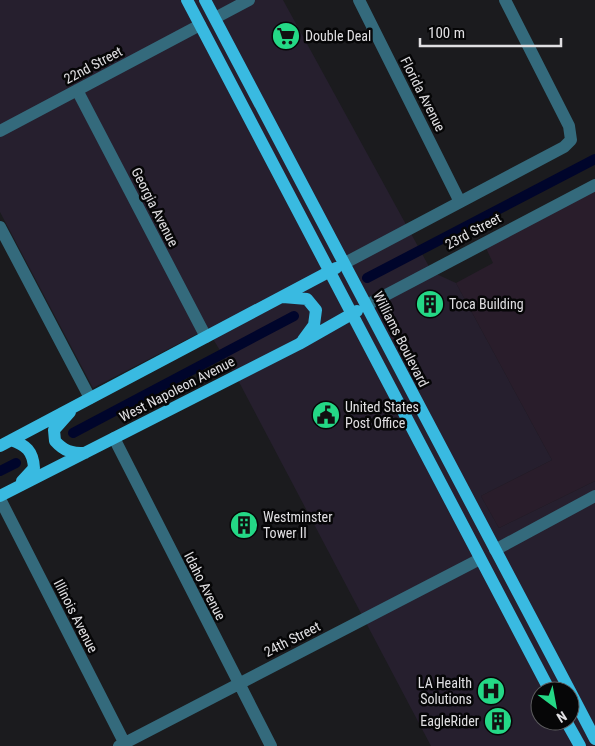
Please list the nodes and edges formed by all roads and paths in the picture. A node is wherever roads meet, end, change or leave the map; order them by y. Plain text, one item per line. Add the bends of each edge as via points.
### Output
1 (187, 0) edge
2 (206, 0) edge
3 (249, 0) edge
4 (359, 0) edge
5 (506, 0) edge
6 (215, 18) junction
7 (200, 25) junction
8 (78, 90) junction
9 (0, 131) edge
10 (595, 185) edge
11 (460, 202) junction
12 (0, 227) edge
13 (345, 263) junction
14 (330, 272) junction
15 (281, 297) junction
16 (367, 305) junction
17 (352, 314) junction
18 (206, 338) junction
19 (299, 344) junction
20 (90, 398) junction
21 (75, 406) junction
22 (114, 438) junction
23 (5, 443) edge
24 (86, 453) junction
25 (15, 488) junction
26 (595, 496) edge
27 (0, 498) edge
28 (460, 522) junction
29 (495, 550) junction
30 (480, 559) junction
31 (518, 595) junction
32 (545, 681) edge
33 (565, 681) edge
34 (238, 684) junction
35 (580, 710) edge
36 (572, 731) edge
37 (595, 739) edge
38 (123, 745) edge
39 (271, 746) edge
40 (580, 746) edge

1 - 6 main road via 198,12
1 - 7 main road
2 - 6 main road, Williams Boulevard
3 - 6 street
4 - 11 street, Florida Avenue
5 - 11 street via 569,126 571,140 564,147
6 - 13 main road, Williams Boulevard
7 - 8 street, 22nd Street
7 - 14 main road
8 - 9 street, 22nd Street
8 - 18 street, Georgia Avenue
10 - 16 street, 23rd Street
11 - 13 street
12 - 20 street
13 - 14 main road
13 - 16 main road, Williams Boulevard
14 - 15 main road
14 - 17 main road
15 - 18 main road
15 - 19 main road via 306,299 316,310 314,325
16 - 17 main road, West Napoleon Avenue
16 - 29 main road, Williams Boulevard
17 - 19 main road, West Napoleon Avenue
17 - 28 main road
18 - 20 main road
19 - 22 main road, West Napoleon Avenue
20 - 21 main road
21 - 23 main road
21 - 24 main road via 54,430 55,441 71,453
22 - 24 main road, West Napoleon Avenue
22 - 34 street, Idaho Avenue
23 - 25 main road via 23,444 34,458 34,468
24 - 25 main road, West Napoleon Avenue
25 - 27 main road, West Napoleon Avenue
26 - 29 street
27 - 38 street, Illinois Avenue
28 - 29 main road
28 - 30 main road
29 - 31 main road, Williams Boulevard
30 - 31 main road via 496,566 510,590
30 - 32 main road
30 - 34 street, 24th Street
31 - 33 main road, Williams Boulevard
34 - 38 street, 24th Street
34 - 39 street, Idaho Avenue
35 - 37 main road, Williams Boulevard
36 - 40 main road

